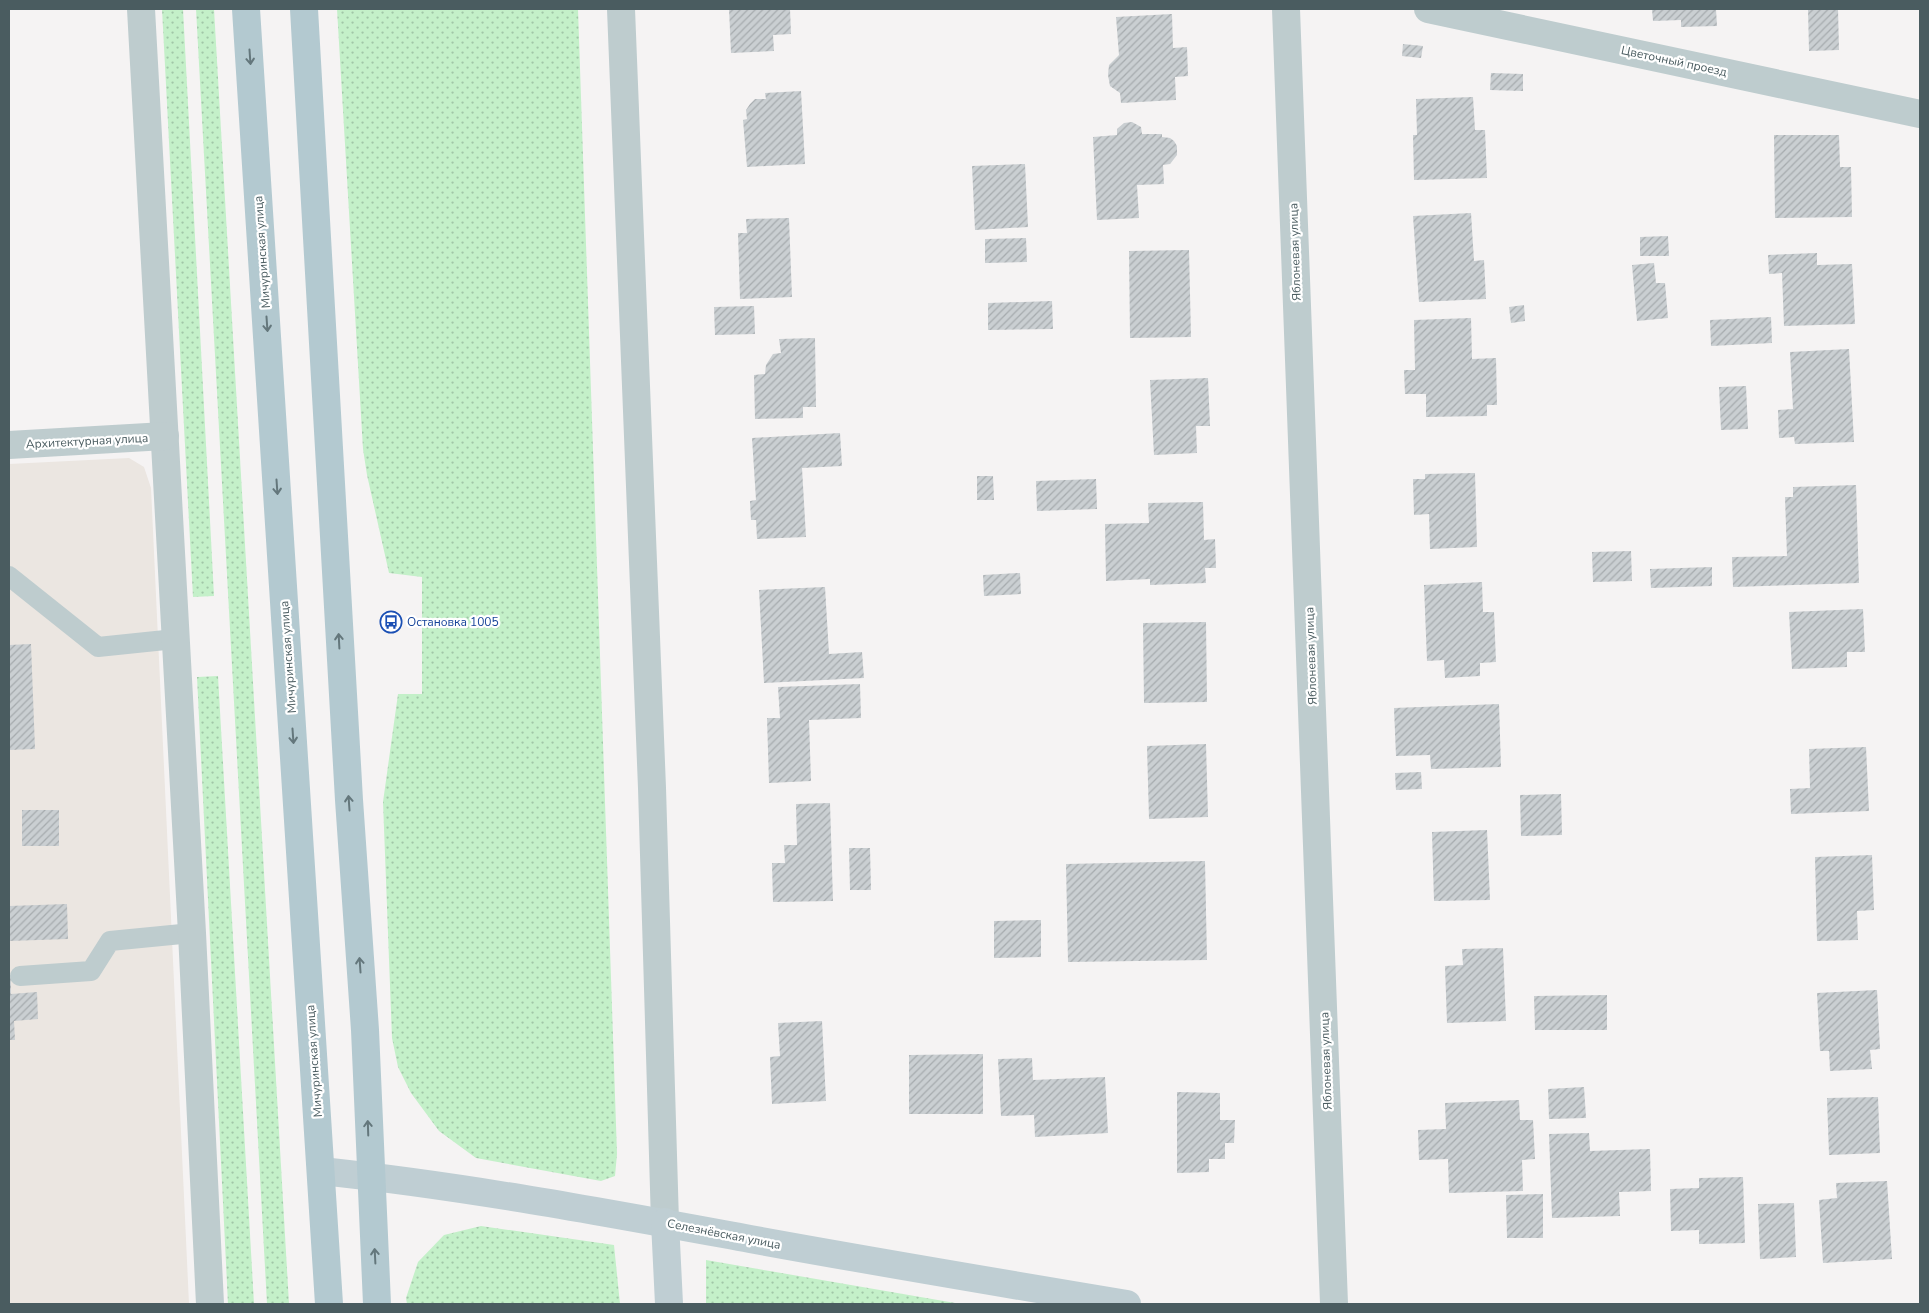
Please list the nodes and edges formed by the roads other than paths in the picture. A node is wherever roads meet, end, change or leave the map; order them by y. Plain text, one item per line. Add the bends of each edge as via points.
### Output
1 (141, 9) edge
2 (246, 9) edge
3 (304, 9) edge
4 (621, 9) edge
5 (1286, 9) edge
6 (1428, 9) edge
7 (1920, 114) edge
8 (164, 436) junction
9 (9, 445) edge
10 (9, 576) edge
11 (175, 639) junction
12 (192, 933) junction
13 (20, 976) dead end
14 (321, 1171) junction
15 (370, 1176) junction
16 (665, 1222) junction
17 (210, 1304) edge
18 (329, 1304) edge
19 (377, 1304) edge
20 (668, 1304) edge
21 (1126, 1304) edge
22 (1334, 1304) edge

1 - 8 street
2 -> 14 main road, Мичуринская улица
15 -> 3 main road via 365,1030
4 - 16 street
5 - 22 street, Яблоневая улица
6 - 7 street, Цветочный проезд
8 - 9 street, Архитектурная улица
8 - 11 street
10 - 11 lane via 98,647
11 - 12 street
12 - 13 lane via 110,941 91,972
12 - 17 street
14 - 15 street, Селезнёвская улица
14 - 18 main road, Мичуринская улица
15 - 16 street, Селезнёвская улица
19 -> 15 main road
16 - 20 street
16 - 21 street, Селезнёвская улица

